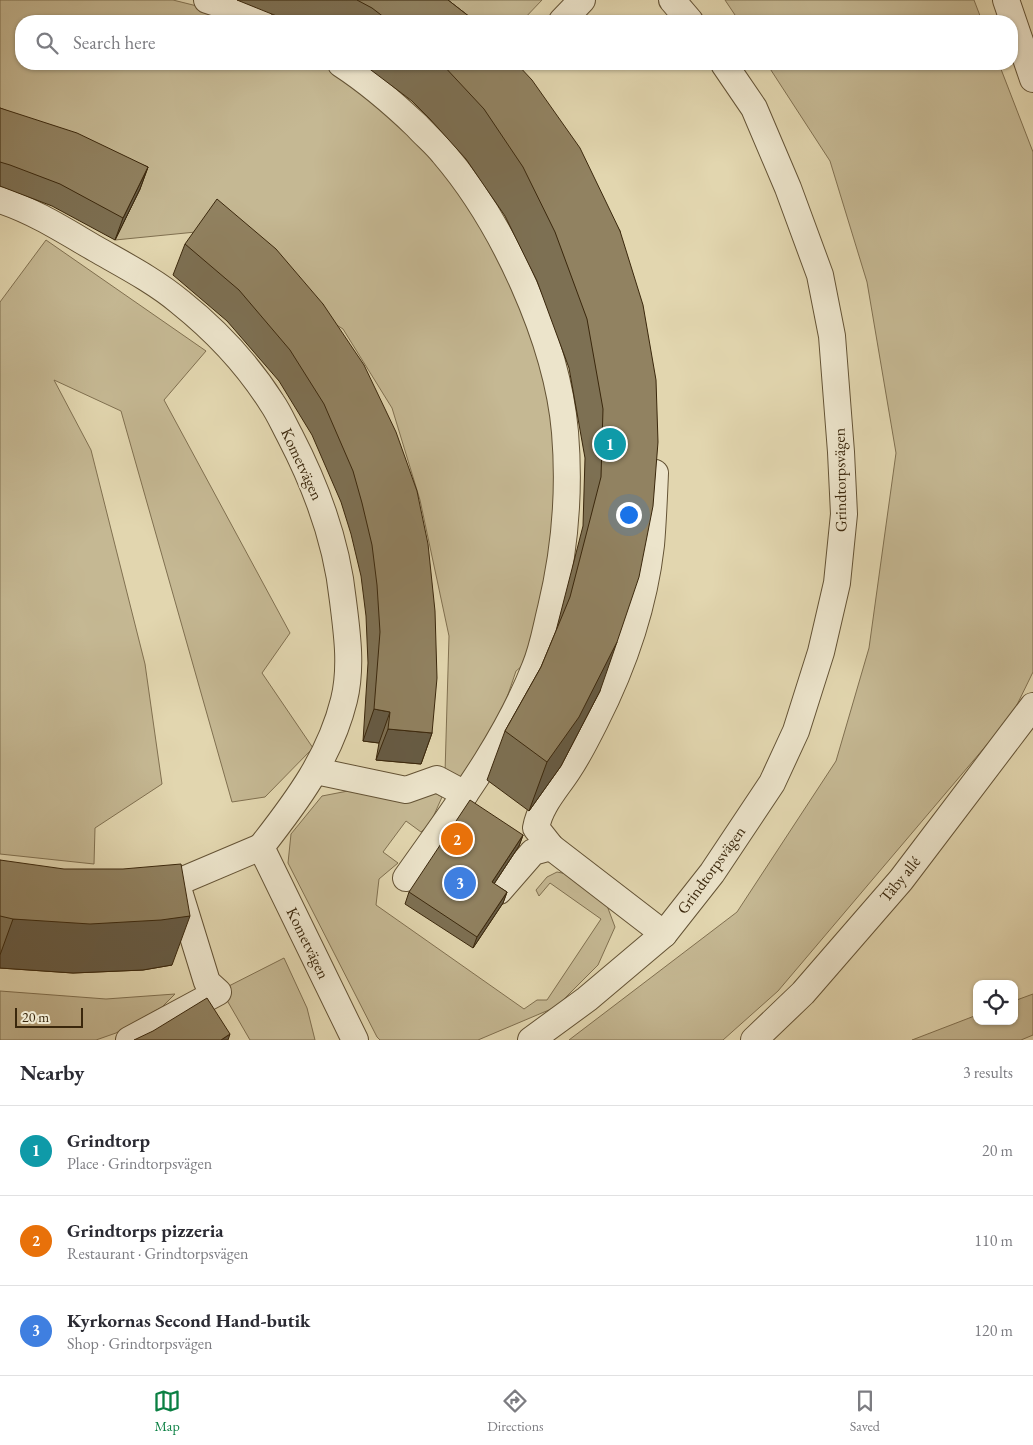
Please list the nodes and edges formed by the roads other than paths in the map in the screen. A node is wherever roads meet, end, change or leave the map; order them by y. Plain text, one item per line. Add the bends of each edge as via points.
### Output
1 (207, 0) edge
2 (582, 0) edge
3 (672, 0) edge
4 (1007, 0) edge
5 (246, 15) edge
6 (568, 15) edge
7 (685, 15) edge
8 (1012, 15) edge
9 (1018, 33) edge
10 (349, 70) edge
11 (728, 70) edge
12 (1033, 79) edge
13 (0, 200) edge
14 (656, 453) edge
15 (1033, 706) edge
16 (316, 771) junction
17 (465, 794) junction
18 (261, 847) junction
19 (551, 847) junction
20 (406, 878) dead end
21 (176, 883) junction
22 (500, 891) edge
23 (124, 898) edge
24 (664, 934) junction
25 (353, 1039) edge
26 (129, 1040) edge
27 (530, 1040) edge
28 (754, 1040) edge

1 - 5 street
2 - 6 street
3 - 7 street
4 - 8 street
9 - 12 street
10 - 17 street via 380,92 442,151 487,213 528,296 550,358 564,430 566,515 557,585 536,665 508,726
11 - 24 street, Grindtorpsvägen via 754,108 820,274 832,336 844,514 837,583 821,652 796,731 772,783 712,873
13 - 16 street, Kometvägen via 53,224 179,300 219,338 273,403 307,467 330,531 341,580 349,657 344,698 335,730
14 - 19 street via 651,545 636,618 610,694 570,767 539,814 536,828
15 - 28 street, Täby allé via 901,880 803,992
16 - 17 street via 406,790 437,779
16 - 18 street, Kometvägen
17 - 20 street
18 - 21 street, Kometvägen
18 - 25 street, Kometvägen
19 - 22 street via 533,852
19 - 24 street
21 - 23 street, Kometvägen
21 - 26 street via 207,982 218,992
24 - 27 street, Grindtorpsvägen via 587,999

